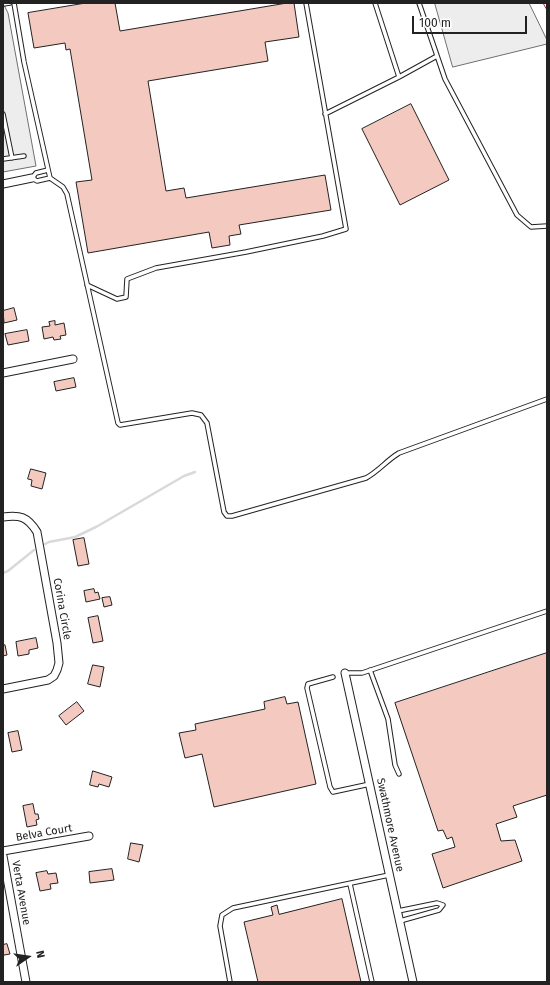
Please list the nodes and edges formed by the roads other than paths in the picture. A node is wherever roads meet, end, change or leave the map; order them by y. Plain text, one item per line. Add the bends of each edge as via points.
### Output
1 (10, 3) edge
2 (14, 3) edge
3 (306, 3) edge
4 (375, 3) edge
5 (419, 3) edge
6 (3, 4) edge
7 (437, 56) junction
8 (399, 77) junction
9 (3, 114) edge
10 (325, 114) junction
11 (24, 156) dead end
12 (12, 158) junction
13 (3, 159) edge
14 (48, 170) junction
15 (32, 178) junction
16 (50, 178) junction
17 (3, 184) edge
18 (547, 226) edge
19 (87, 285) junction
20 (73, 359) dead end
21 (3, 373) edge
22 (547, 399) edge
23 (3, 517) edge
24 (547, 611) edge
25 (370, 670) junction
26 (345, 673) joint
27 (333, 677) dead end
28 (3, 689) edge
29 (399, 774) dead end
30 (370, 784) junction
31 (89, 836) dead end
32 (3, 851) edge
33 (3, 856) edge
34 (390, 875) junction
35 (350, 884) junction
36 (398, 911) junction
37 (400, 921) junction
38 (26, 982) edge
39 (230, 982) edge
40 (372, 982) edge
41 (413, 982) edge

1 - 6 lane
2 - 14 lane
3 - 10 lane
4 - 8 lane
5 - 7 lane
7 - 8 lane
7 - 18 lane via 445,79 517,215 531,227
8 - 10 lane
9 - 12 lane
10 - 19 lane via 346,229 324,236 156,268 127,279 126,297 117,299
11 - 12 lane
12 - 13 lane
14 - 15 lane via 36,172
14 - 16 lane
15 - 16 lane via 37,181
15 - 17 street
16 - 19 lane via 63,187 67,194
19 - 22 lane via 118,423 120,425 192,413 201,415 207,422 224,512 227,516 366,478 399,453
20 - 21 street
23 - 28 street, Corina Circle via 21,517 32,524 36,532 59,663 54,676 48,680
24 - 25 lane
25 - 26 lane via 362,673
25 - 29 lane via 388,719 395,765
26 - 30 street, Swathmore Avenue
27 - 30 lane via 308,684 307,688 330,787 333,792
30 - 34 street, Swathmore Avenue
31 - 32 street, Belva Court
33 - 38 street, Verta Avenue
34 - 35 lane
34 - 36 street, Swathmore Avenue
35 - 39 lane via 233,908 222,915 220,926
35 - 40 lane
36 - 37 street, Swathmore Avenue
36 - 37 lane via 437,903 443,905 439,910
37 - 41 street, Swathmore Avenue

